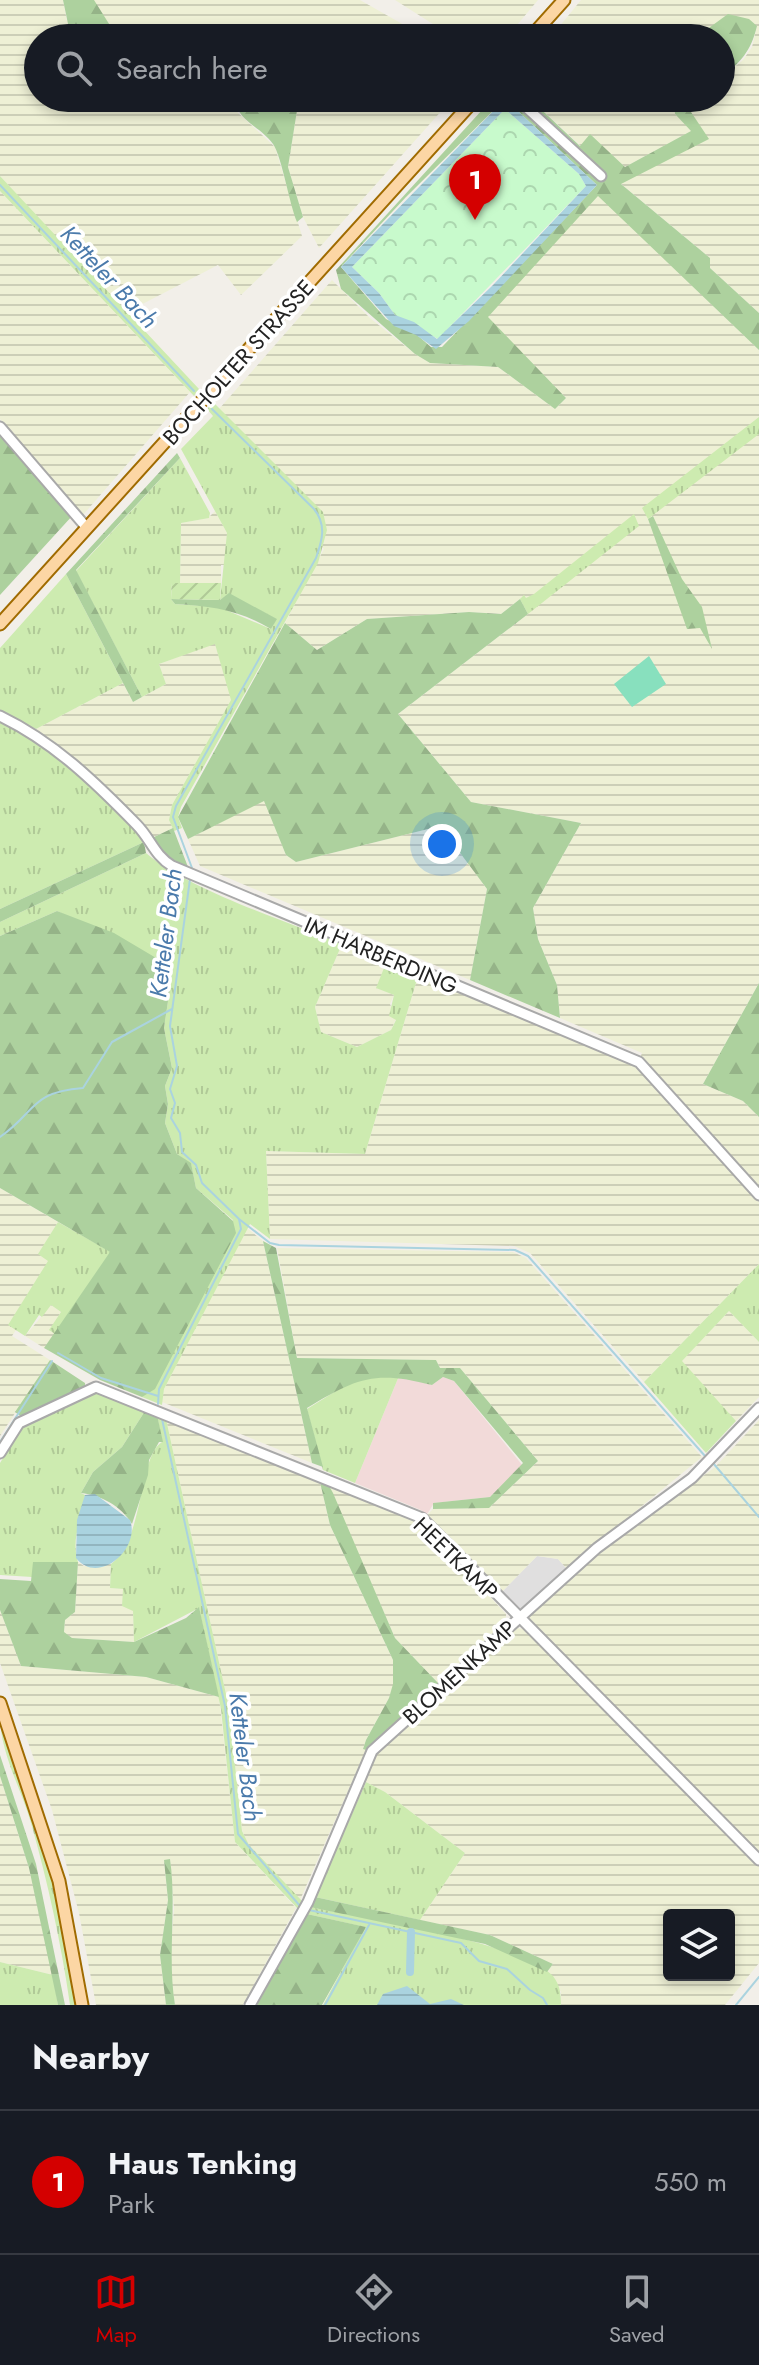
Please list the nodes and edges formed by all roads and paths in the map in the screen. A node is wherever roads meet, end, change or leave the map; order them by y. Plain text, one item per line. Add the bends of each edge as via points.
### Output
1 (564, 0) edge
2 (543, 24) edge
3 (463, 112) edge
4 (531, 112) edge
5 (601, 176) dead end
6 (0, 427) edge
7 (87, 528) junction
8 (0, 624) edge
9 (0, 716) edge
10 (759, 1195) edge
11 (759, 1408) edge
12 (0, 1453) edge
13 (518, 1619) junction
14 (0, 1703) edge
15 (759, 1860) edge
16 (82, 2005) edge
17 (250, 2005) edge

1 - 2 main road
3 - 7 main road, BOCHOLTER STRASSE
4 - 5 street
6 - 7 street
7 - 8 main road, BOCHOLTER STRASSE
9 - 10 street, IM HARBERDING via 60,751 144,832 159,858 639,1062
11 - 13 street, BLOMENKAMP via 692,1478 597,1548
12 - 13 street, HEETKAMP via 19,1423 96,1387 422,1518
13 - 15 street, HEETKAMP
13 - 17 street, BLOMENKAMP via 372,1751 308,1902
14 - 16 main road via 59,1881

